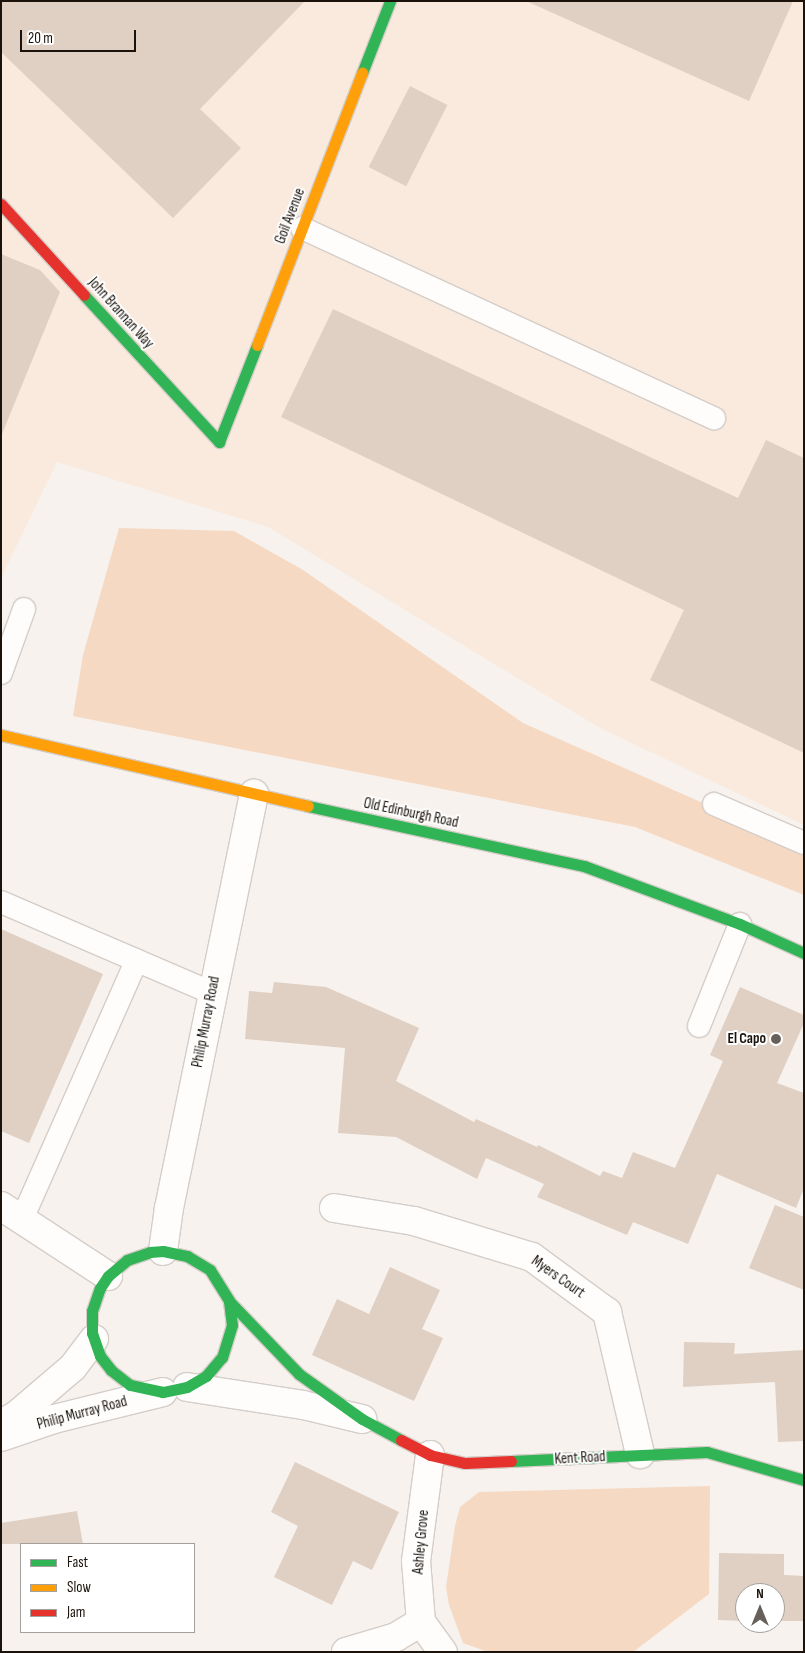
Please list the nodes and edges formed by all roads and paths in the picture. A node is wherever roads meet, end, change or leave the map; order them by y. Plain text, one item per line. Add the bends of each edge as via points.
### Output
1 (390, 1) edge
2 (1, 204) edge
3 (302, 228) junction
4 (714, 418) dead end
5 (219, 442) joint
6 (24, 609) dead end
7 (1, 673) edge
8 (1, 735) edge
9 (254, 794) junction
10 (714, 804) dead end
11 (804, 843) edge
12 (1, 902) edge
13 (740, 924) junction
14 (804, 953) edge
15 (137, 960) junction
16 (212, 992) junction
17 (699, 1026) dead end
18 (334, 1208) dead end
19 (12, 1213) edge
20 (163, 1251) junction
21 (108, 1276) junction
22 (229, 1301) junction
23 (94, 1339) junction
24 (175, 1389) junction
25 (362, 1419) junction
26 (1, 1424) edge
27 (1, 1437) edge
28 (640, 1454) junction
29 (430, 1455) junction
30 (804, 1480) edge
31 (421, 1622) junction
32 (346, 1652) edge
33 (443, 1652) edge

1 - 3 street, Goil Avenue
2 - 5 street, John Brannan Way
3 - 4 lane
3 - 5 street, Goil Avenue
6 - 7 lane
8 - 9 street, Old Edinburgh Road
9 - 13 street, Old Edinburgh Road via 584,866
9 - 16 street, Philip Murray Road
10 - 11 lane
12 - 15 lane
13 - 14 street, Old Edinburgh Road
13 - 17 lane
15 - 16 lane
15 - 19 lane
16 - 20 street, Philip Murray Road
18 - 28 street, Myers Court via 414,1221 532,1257 607,1312
19 - 21 street
20 - 21 street, Philip Murray Road via 127,1260
20 - 22 street, Philip Murray Road via 187,1256 210,1270
21 - 23 street, Philip Murray Road via 92,1311
22 - 24 street, Philip Murray Road via 232,1325 222,1357 206,1376
22 - 25 street, Kent Road via 299,1374
23 - 24 street, Philip Murray Road via 100,1356 111,1370 130,1384
23 - 26 street, Philip Murray Road via 73,1367 18,1414
24 - 25 street, Kent Road via 303,1405
24 - 27 street, Philip Murray Road via 54,1419
25 - 29 street, Kent Road
28 - 29 street, Kent Road via 465,1463
28 - 30 street, Kent Road via 707,1452
29 - 31 street, Ashley Grove via 416,1561
31 - 32 street via 396,1637
31 - 33 street

